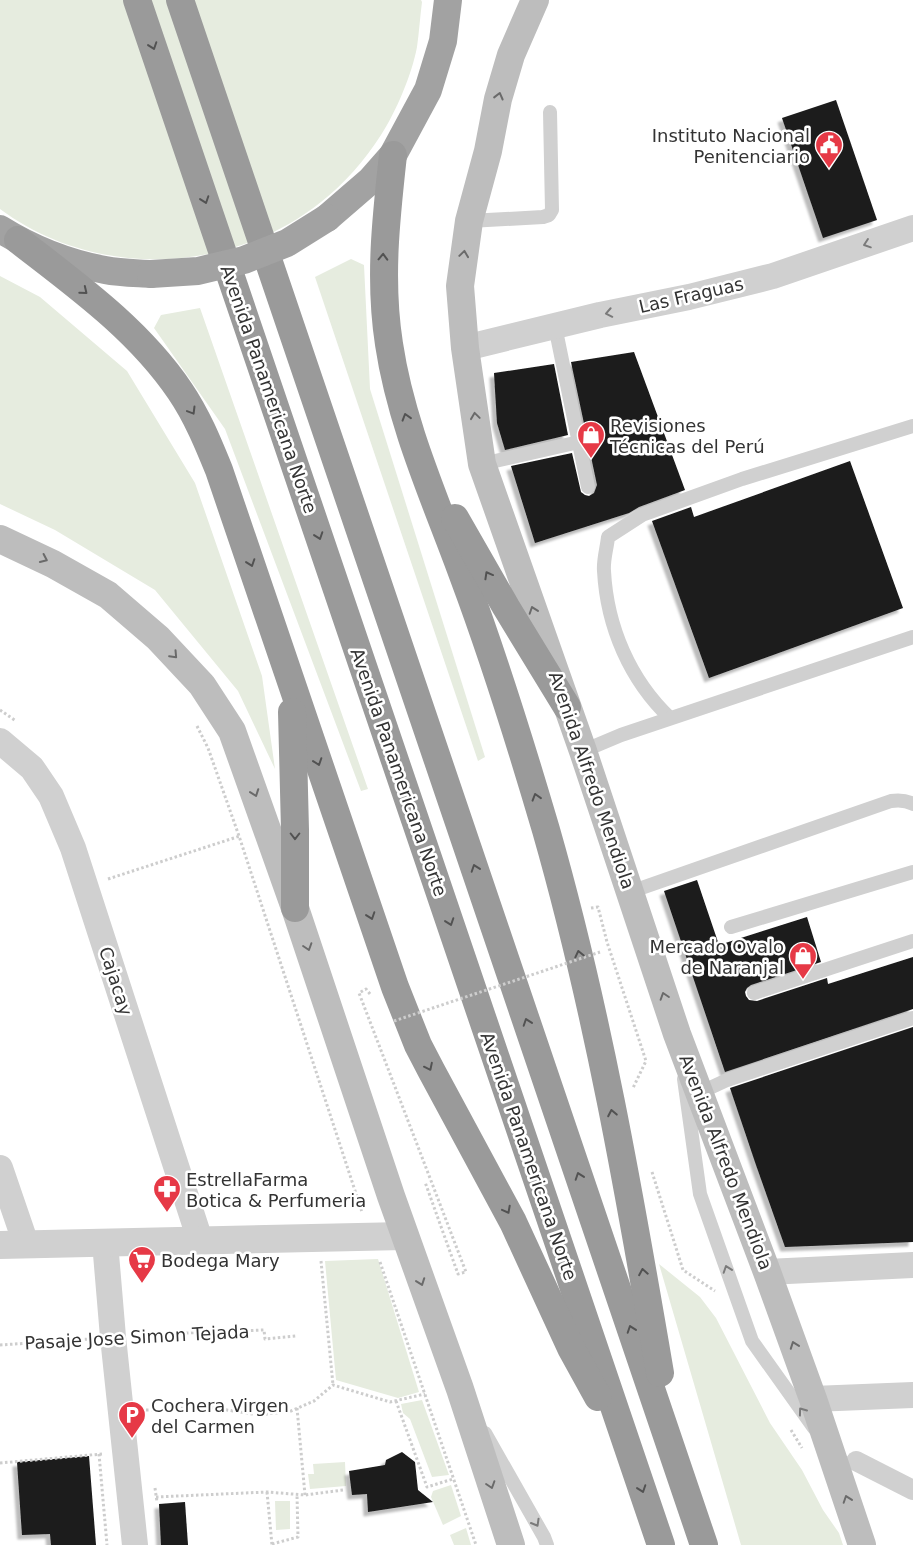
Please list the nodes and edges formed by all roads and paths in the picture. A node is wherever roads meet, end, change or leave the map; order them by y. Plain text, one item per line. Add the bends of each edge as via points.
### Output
1 (137, 0) edge
2 (180, 0) edge
3 (448, 0) edge
4 (535, 0) edge
5 (550, 112) dead end
6 (392, 155) junction
7 (469, 221) junction
8 (913, 228) edge
9 (9, 235) edge
10 (555, 326) junction
11 (465, 348) junction
12 (913, 426) edge
13 (579, 442) junction
14 (422, 463) junction
15 (482, 464) junction
16 (588, 487) dead end
17 (0, 538) edge
18 (913, 638) edge
19 (291, 683) junction
20 (567, 707) junction
21 (670, 718) junction
22 (195, 722) dead end
23 (0, 741) edge
24 (582, 751) junction
25 (913, 804) edge
26 (267, 827) junction
27 (239, 836) junction
28 (913, 872) edge
29 (86, 887) junction
30 (630, 892) junction
31 (295, 908) junction
32 (731, 927) dead end
33 (913, 941) edge
34 (607, 942) dead end
35 (600, 952) dead end
36 (754, 993) dead end
37 (372, 995) dead end
38 (388, 1015) dead end
39 (913, 1018) edge
40 (677, 1034) junction
41 (632, 1092) dead end
42 (698, 1094) junction
43 (649, 1166) dead end
44 (0, 1168) edge
45 (425, 1182) dead end
46 (363, 1215) dead end
47 (404, 1236) junction
48 (200, 1240) junction
49 (105, 1242) junction
50 (13, 1245) edge
51 (378, 1257) dead end
52 (321, 1258) dead end
53 (913, 1266) edge
54 (767, 1272) junction
55 (715, 1290) dead end
56 (296, 1336) dead end
57 (113, 1337) junction
58 (0, 1345) edge
59 (333, 1385) junction
60 (460, 1389) junction
61 (424, 1394) junction
62 (913, 1395) edge
63 (813, 1399) junction
64 (396, 1401) junction
65 (297, 1408) junction
66 (146, 1410) dead end
67 (626, 1443) junction
68 (830, 1451) junction
69 (99, 1454) junction
70 (108, 1454) dead end
71 (675, 1458) junction
72 (856, 1461) dead end
73 (0, 1463) edge
74 (453, 1479) junction
75 (343, 1490) dead end
76 (913, 1490) edge
77 (267, 1492) junction
78 (297, 1495) junction
79 (305, 1495) junction
80 (130, 1498) junction
81 (108, 1545) edge
82 (135, 1545) edge
83 (272, 1545) edge
84 (476, 1545) edge
85 (511, 1545) edge
86 (547, 1545) edge
87 (661, 1545) edge
88 (704, 1545) edge
89 (862, 1545) edge

1 -> 67 highway, Avenida Panamericana Norte
71 -> 2 highway
3 - 6 highway via 443,41 428,90
7 -> 4 main road, Avenida Alfredo Mendiola via 511,55
5 - 7 lane via 550,215
6 - 9 highway, bridge via 371,180 327,218 287,243 244,260 198,271 151,274 105,270 60,258
14 -> 6 highway via 399,393 387,325 383,265
11 -> 7 main road, Avenida Alfredo Mendiola via 460,286
8 -> 10 street, Las Fraguas via 773,276
9 -> 19 highway via 109,312 148,351 181,392 198,420 220,470
10 - 11 street, Las Fraguas
10 - 13 lane
15 -> 11 main road, Avenida Alfredo Mendiola
12 - 21 lane via 742,479 642,515 608,537 604,570 609,614 633,672 655,704
13 - 15 lane
13 - 16 lane
20 -> 14 highway
71 -> 14 highway via 622,1160 578,950 509,707
20 -> 15 main road, Avenida Alfredo Mendiola
17 -> 26 main road via 108,595 158,638 202,685 232,731
18 - 21 lane
19 -> 31 highway
19 -> 67 highway via 395,987 418,1045 513,1222 571,1348
20 - 24 main road, Avenida Alfredo Mendiola
21 - 24 lane
22 - 27 path via 208,748
23 - 29 street, Cajacay via 32,768 51,796
24 - 30 main road, Avenida Alfredo Mendiola
25 - 30 lane via 891,801
26 - 27 path
26 - 31 main road
27 - 29 path
27 - 46 path
28 - 32 lane
29 - 48 street, Cajacay
40 -> 30 main road, Avenida Alfredo Mendiola
31 -> 47 main road
33 - 36 lane
34 - 41 path via 646,1061
35 - 38 path, bridge via 394,1021
37 - 45 path via 366,989 359,993 466,1272 458,1274
39 - 42 lane via 727,1080
40 - 42 main road, Avenida Alfredo Mendiola
68 -> 40 lane via 752,1341 700,1194
42 - 54 main road, Avenida Alfredo Mendiola
43 - 55 path via 683,1270
44 - 50 street
47 - 48 street
47 -> 60 main road
48 - 49 street
49 - 50 street
49 - 57 street
51 - 61 path
52 - 59 path
53 - 54 street
63 -> 54 main road, Avenida Alfredo Mendiola
56 - 57 path, Pasaje Jose Simon Tejada via 265,1339 264,1330
57 - 58 path, Pasaje Jose Simon Tejada
57 - 80 street
59 - 64 path
59 - 65 path via 314,1401
60 -> 85 main road
60 -> 86 lane
61 - 64 path
61 - 74 path
62 - 63 street
63 - 68 main road, Avenida Alfredo Mendiola
64 - 74 path via 426,1487
65 - 66 path via 259,1415 208,1407
65 - 79 path
67 -> 87 highway, Avenida Panamericana Norte
89 -> 68 main road, Avenida Alfredo Mendiola
69 - 70 path
69 - 73 path
69 - 81 path
71 - 88 highway
72 - 76 street
74 - 84 path
75 - 79 path
77 - 78 path
77 - 80 path
77 - 83 path
78 - 79 path
78 - 83 path via 298,1537
80 - 82 street

